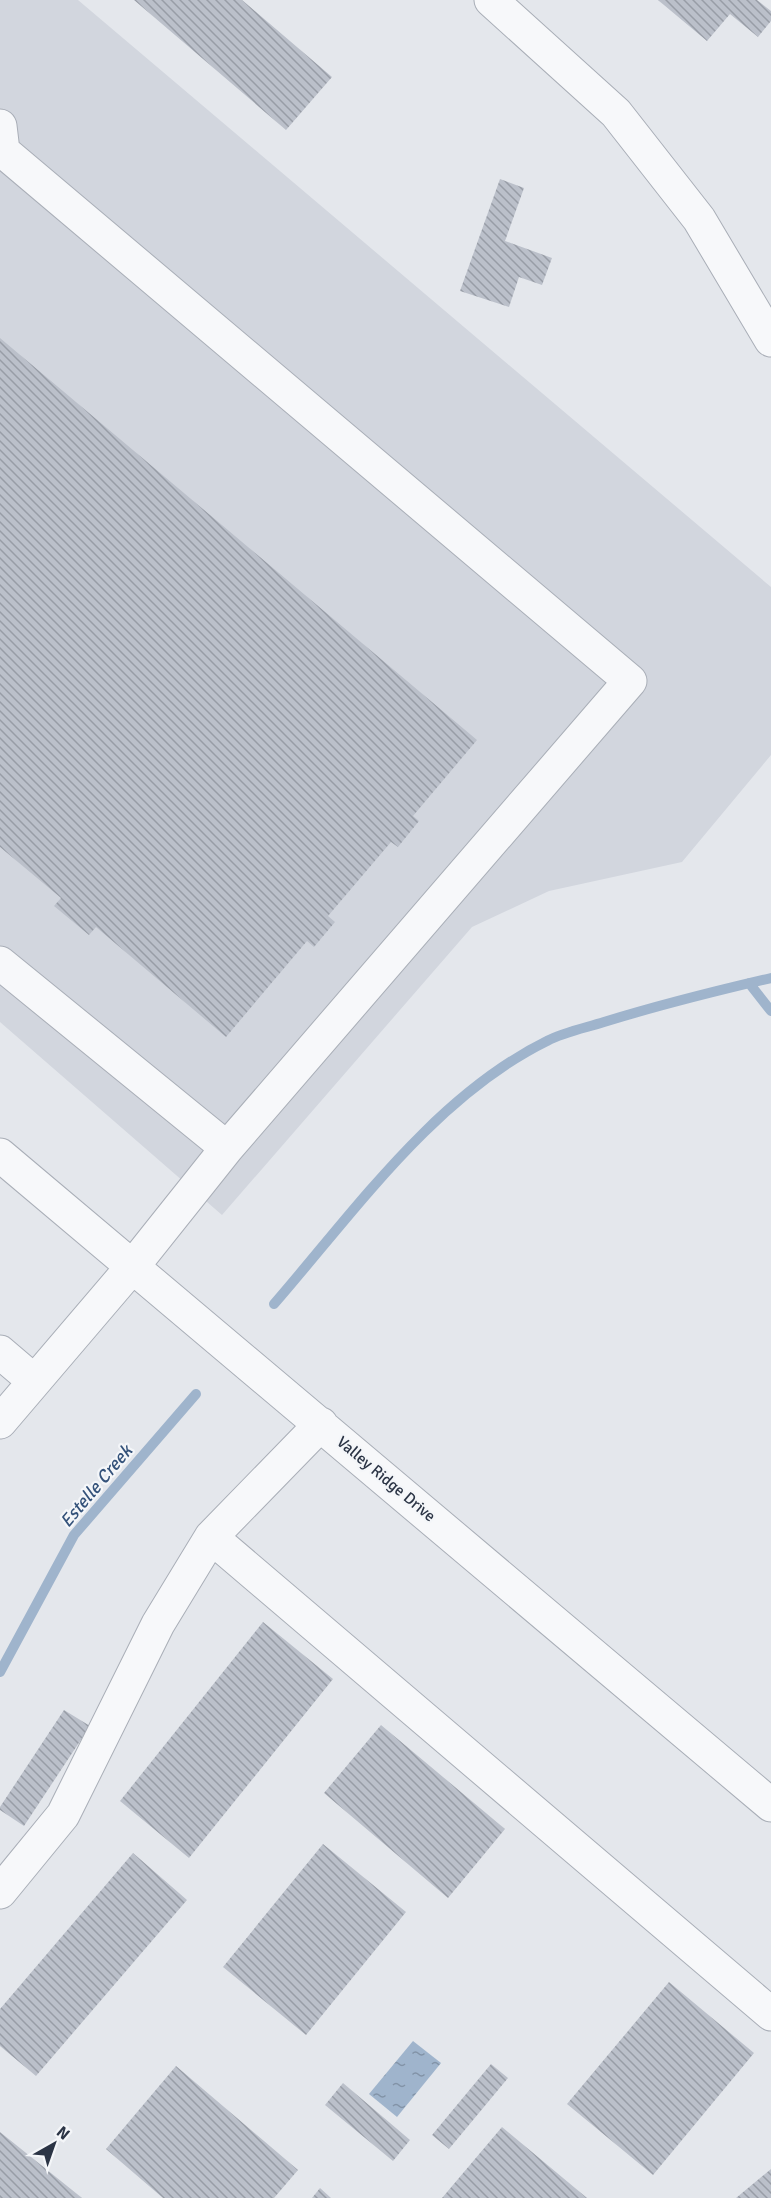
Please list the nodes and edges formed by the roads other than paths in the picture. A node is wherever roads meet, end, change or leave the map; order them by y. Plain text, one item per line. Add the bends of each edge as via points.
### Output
1 (491, 0) edge
2 (1, 142) edge
3 (771, 340) edge
4 (0, 963) edge
5 (227, 1148) junction
6 (0, 1155) edge
7 (133, 1266) junction
8 (0, 1352) edge
9 (34, 1382) junction
10 (0, 1422) edge
11 (321, 1424) junction
12 (211, 1537) junction
13 (771, 1805) edge
14 (0, 1892) edge
15 (771, 2014) edge

1 - 3 street via 616,113 699,219
2 - 5 street via 630,681
4 - 5 street
5 - 7 street
6 - 7 street, Valley Ridge Drive
7 - 9 street
7 - 11 street, Valley Ridge Drive
8 - 9 street
9 - 10 street
11 - 12 street
11 - 13 street, Valley Ridge Drive
12 - 14 street via 158,1624 63,1815
12 - 15 street

